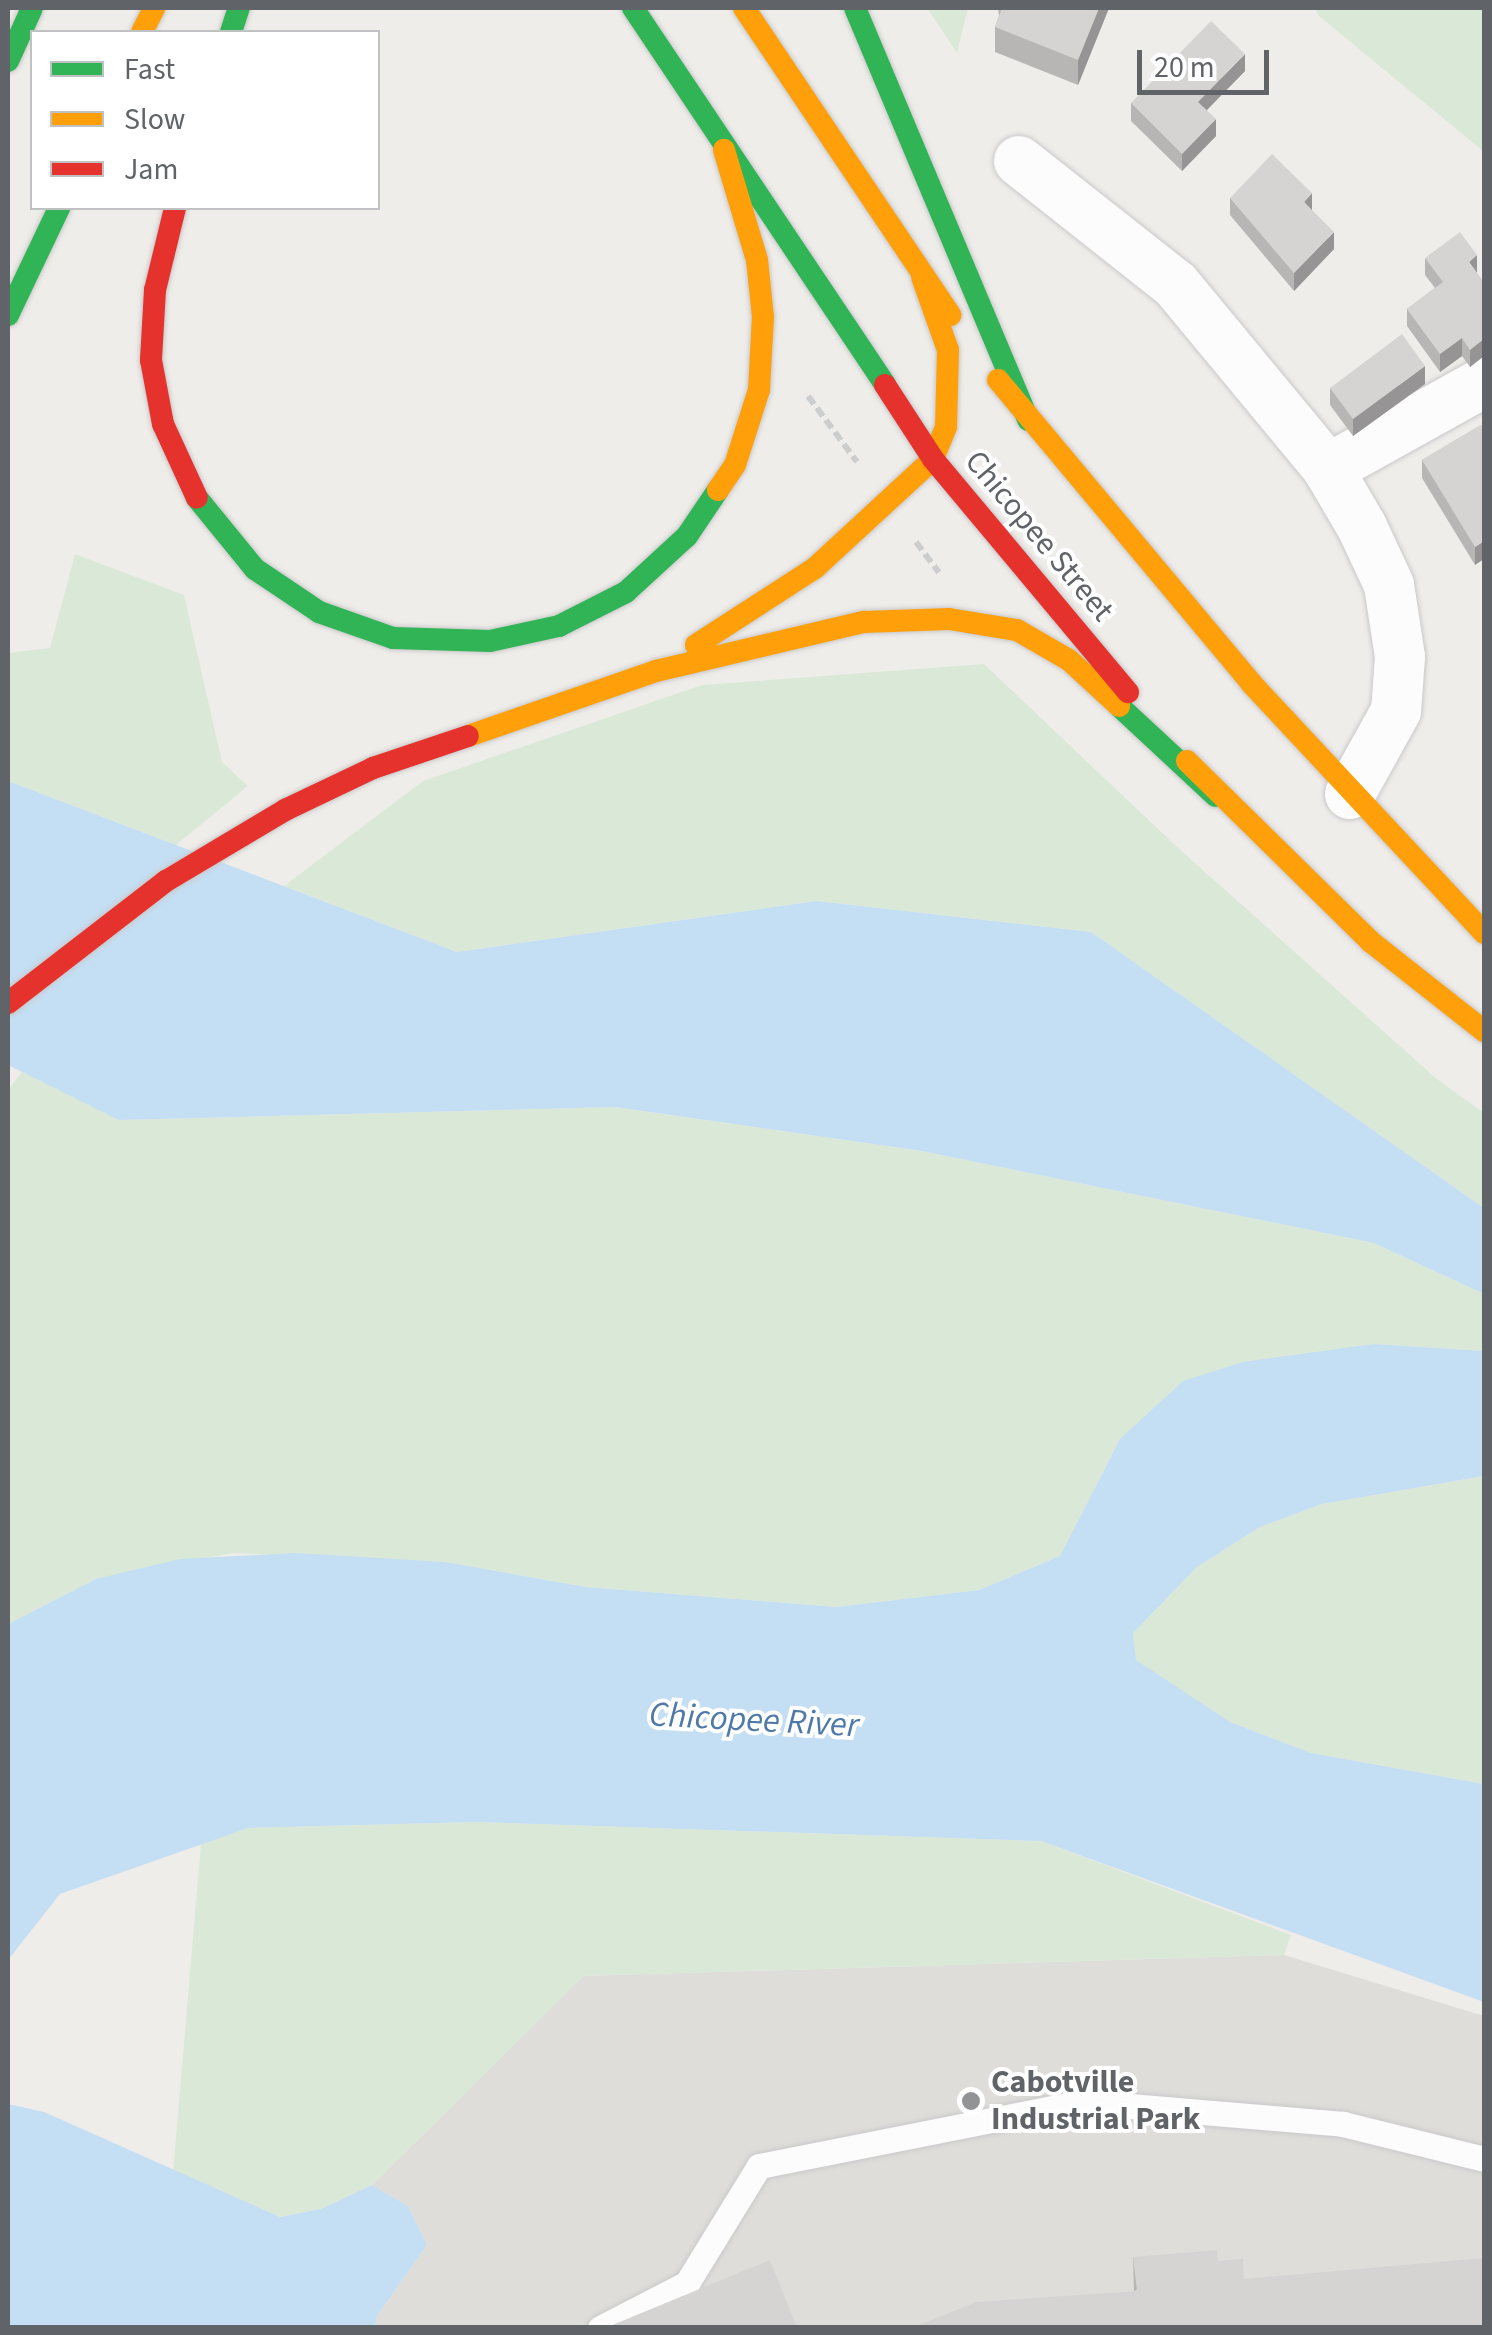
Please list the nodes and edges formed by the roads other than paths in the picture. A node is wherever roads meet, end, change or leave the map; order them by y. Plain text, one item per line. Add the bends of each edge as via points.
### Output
1 (32, 8) edge
2 (632, 8) edge
3 (744, 8) edge
4 (856, 8) edge
5 (8, 60) edge
6 (724, 150) junction
7 (1019, 161) dead end
8 (57, 210) edge
9 (174, 210) edge
10 (922, 277) junction
11 (8, 315) edge
12 (1484, 382) edge
13 (1028, 420) junction
14 (933, 459) junction
15 (1328, 470) junction
16 (656, 671) junction
17 (1350, 794) junction
18 (1216, 796) junction
19 (1484, 933) edge
20 (8, 1003) edge
21 (1484, 1031) edge
22 (1484, 2160) edge
23 (600, 2328) edge

1 - 5 main road
2 - 6 main road, Chicopee Street
3 - 10 main road, Chicopee Street
4 - 13 main road
6 - 9 main road via 758,260 763,317 758,390 735,465 687,536 626,592 558,626 490,641 392,638 319,612 254,569 202,510 163,424 151,360 154,290
6 - 14 main road, Chicopee Street via 784,226
7 - 15 street via 1176,285
8 - 11 main road
10 - 13 main road, Chicopee Street
10 - 14 main road via 948,350 946,427
12 - 15 street
13 - 17 main road, Chicopee Street
14 - 16 main road via 814,568
14 - 18 main road, Chicopee Street
15 - 17 street via 1390,584 1400,657 1396,711
16 - 18 main road via 864,622 984,623 1017,630 1069,660
16 - 20 main road via 373,768 286,810 166,881
17 - 19 main road, Chicopee Street
18 - 21 main road, Chicopee Street via 1371,942
22 - 23 lane via 1343,2124 1083,2102 758,2166 687,2283

